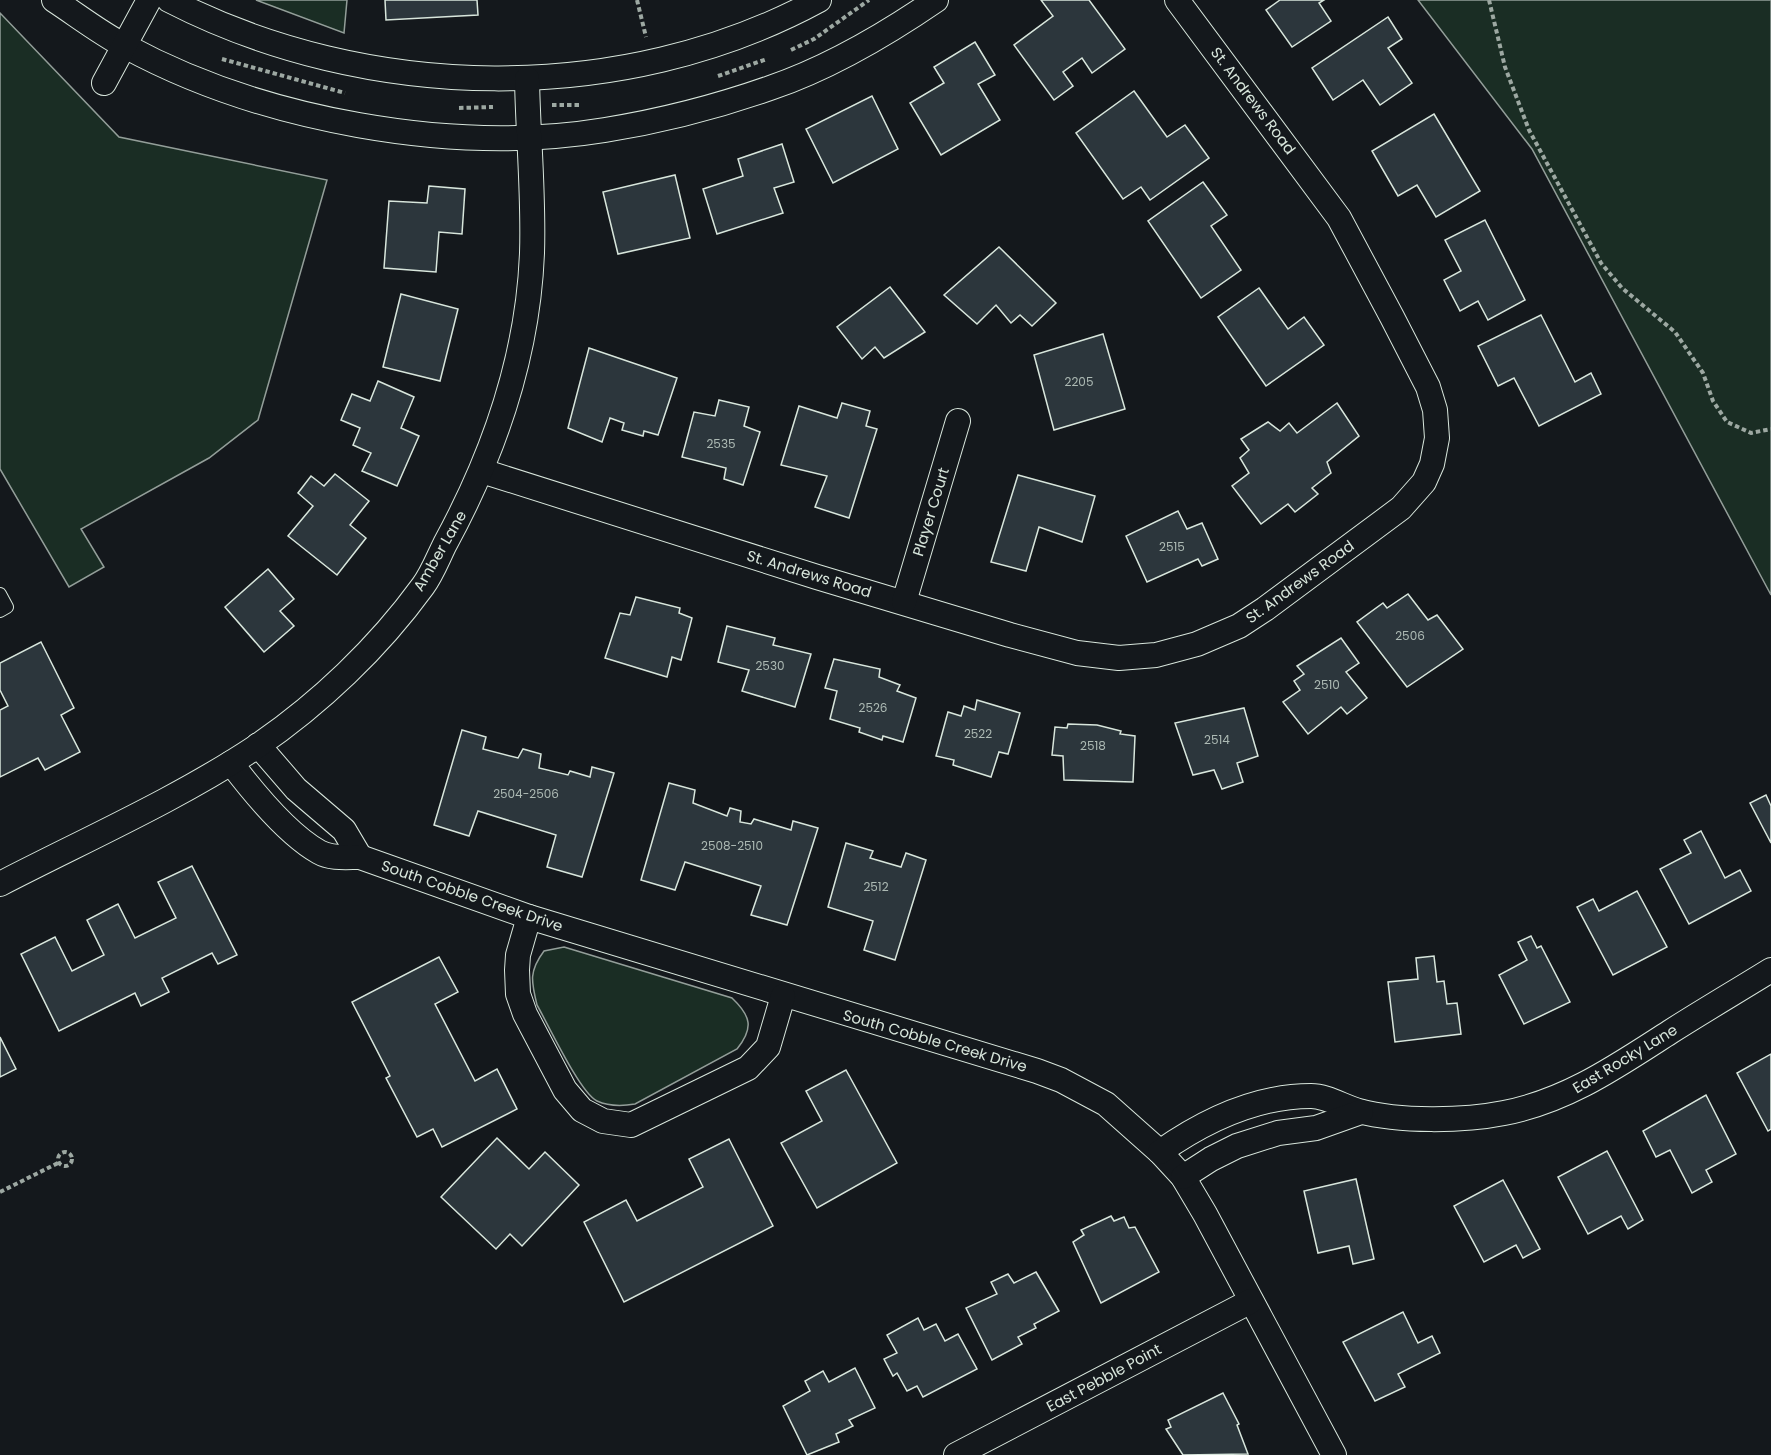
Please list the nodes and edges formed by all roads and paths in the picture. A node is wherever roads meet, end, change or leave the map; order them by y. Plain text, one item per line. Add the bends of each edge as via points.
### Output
1 (54, 0) edge
2 (149, 0) edge
3 (169, 0) edge
4 (637, 0) edge
5 (819, 0) edge
6 (936, 0) edge
7 (1177, 0) edge
8 (1489, 0) edge
9 (124, 46) junction
10 (651, 61) junction
11 (527, 79) junction
12 (104, 83) dead end
13 (529, 136) junction
14 (958, 422) dead end
15 (1771, 429) edge
16 (482, 471) junction
17 (0, 594) edge
18 (904, 602) junction
19 (0, 611) edge
20 (258, 745) junction
21 (231, 763) junction
22 (360, 857) junction
23 (0, 884) edge
24 (529, 917) junction
25 (1771, 970) edge
26 (783, 996) junction
27 (1361, 1112) junction
28 (1160, 1152) junction
29 (58, 1163) dead end
30 (1183, 1178) junction
31 (0, 1192) edge
32 (1251, 1301) junction
33 (956, 1455) edge
34 (1334, 1455) edge

1 - 9 street
2 - 9 street
3 - 11 street via 203,18 339,61 407,72
4 - 10 path
5 - 10 street via 725,40
6 - 13 street via 831,62 771,88 677,116 604,130
7 - 18 street, St. Andrews Road via 1339,218 1428,387 1437,428 1432,464 1424,482 1401,508 1239,626 1197,644 1156,655 1128,657 1077,652
8 - 15 path via 1504,67 1529,130 1601,263 1622,288 1674,332 1703,373 1726,422 1751,433
9 - 12 street
9 - 13 street via 195,79 258,101 340,122 400,132
10 - 11 street via 604,72
11 - 13 street, Amber Lane
13 - 16 street, Amber Lane via 532,254 527,302 510,392
14 - 18 street, Player Court
16 - 18 street, St. Andrews Road
16 - 20 street, Amber Lane via 424,584 389,628 337,682
17 - 19 lane via 7,607
20 - 21 street, Amber Lane
20 - 22 street via 296,789 344,830
21 - 22 street, South Cobble Creek Drive via 269,809 320,853 338,858
21 - 23 street, Amber Lane
22 - 24 street, South Cobble Creek Drive
24 - 26 street, South Cobble Creek Drive
24 - 26 street via 517,970 518,994 525,1014 565,1090 582,1110 603,1121 631,1125 748,1068 768,1047
25 - 27 street, East Rocky Lane via 1604,1075 1540,1104 1466,1119
26 - 28 street, South Cobble Creek Drive via 1061,1080 1106,1104
27 - 28 street, East Rocky Lane via 1314,1096 1291,1097 1229,1113 1187,1132
27 - 30 street, East Rocky Lane via 1316,1128 1238,1146
28 - 30 street, South Cobble Creek Drive
29 - 31 path
30 - 32 street, South Cobble Creek Drive
32 - 33 street, East Pebble Point
32 - 34 street, South Cobble Creek Drive

